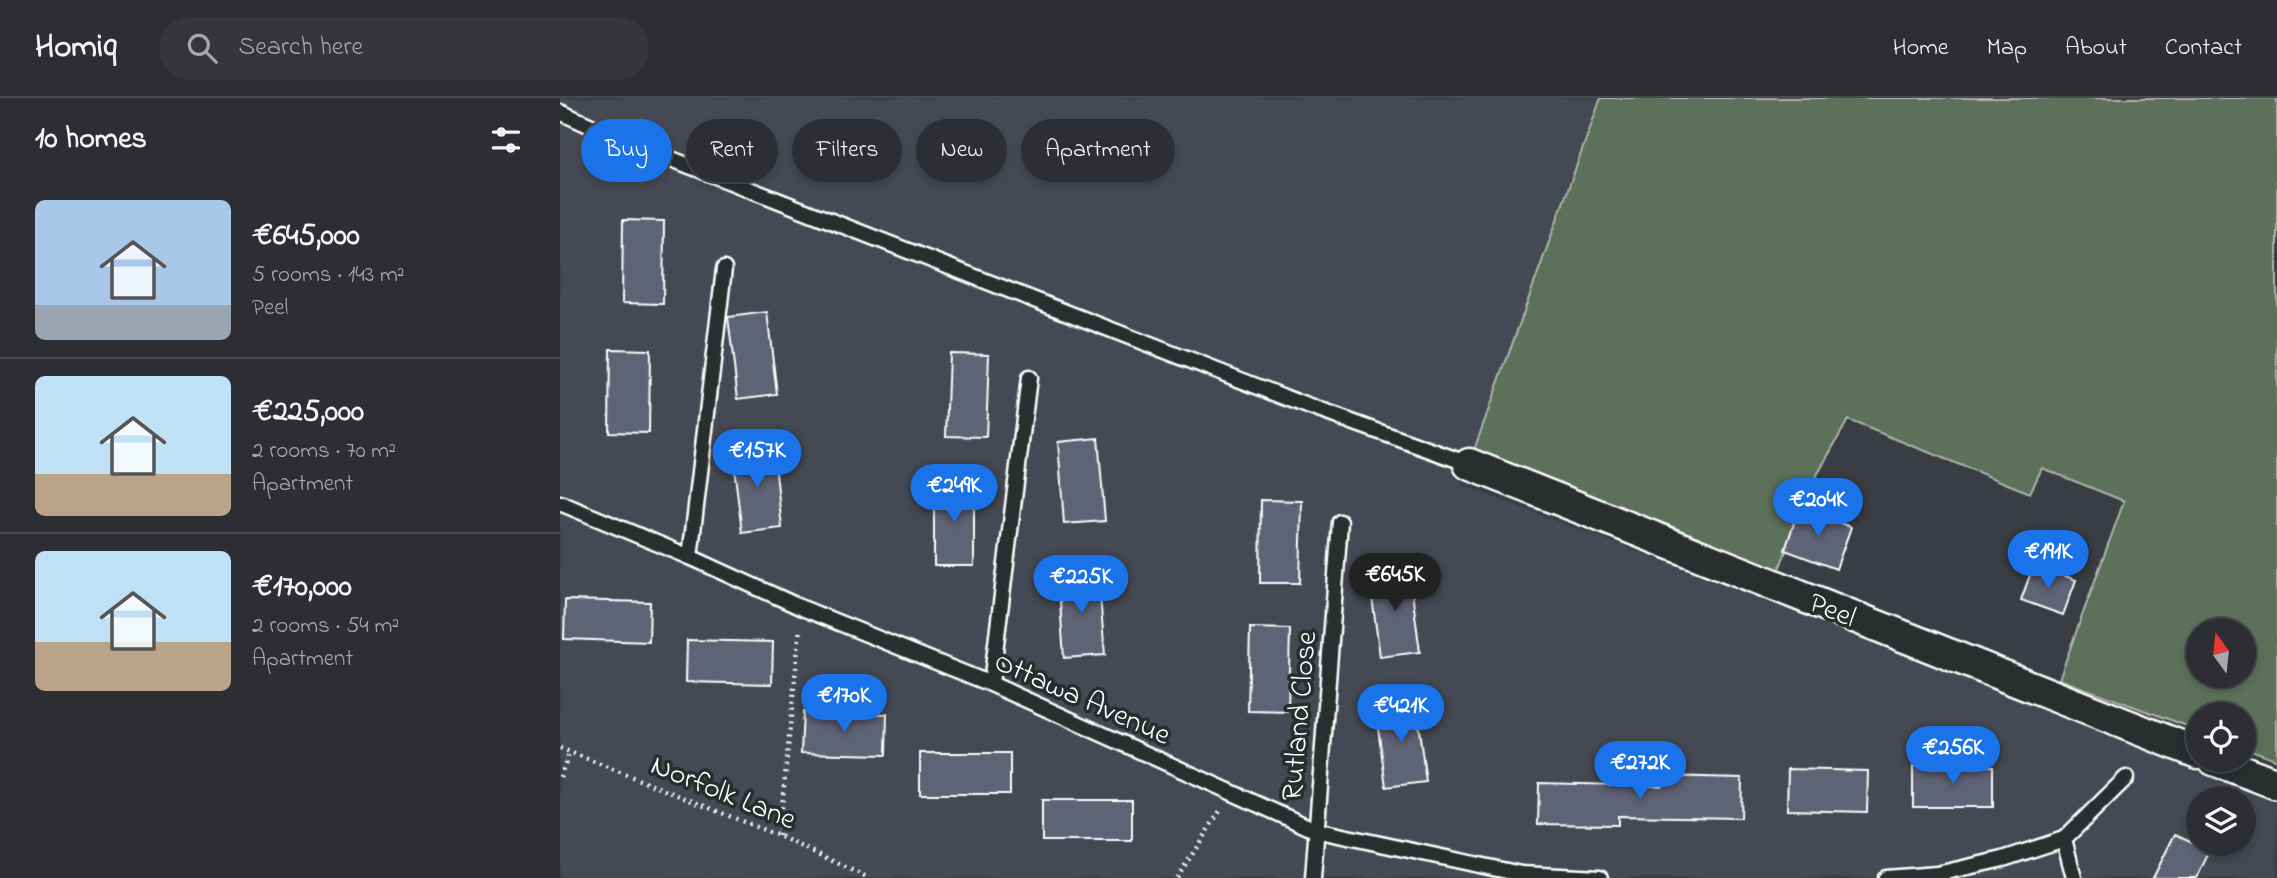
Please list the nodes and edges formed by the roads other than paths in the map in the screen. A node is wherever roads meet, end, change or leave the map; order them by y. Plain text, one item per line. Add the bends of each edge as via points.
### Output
1 (560, 112) edge
2 (724, 269) dead end
3 (1028, 378) dead end
4 (1469, 464) joint
5 (560, 503) edge
6 (1340, 522) dead end
7 (690, 557) junction
8 (991, 684) junction
9 (2186, 748) edge
10 (2246, 772) edge
11 (2126, 778) dead end
12 (2277, 784) edge
13 (1315, 830) junction
14 (2064, 839) junction
15 (1313, 878) edge
16 (1600, 878) edge
17 (1886, 878) edge
18 (2074, 878) edge

1 - 4 lane via 1310,407
2 - 7 lane
3 - 8 lane
4 - 9 street, Peel
5 - 7 lane, Ottawa Avenue
6 - 13 lane, Rutland Close
7 - 8 lane, Ottawa Avenue
8 - 13 lane, Ottawa Avenue
10 - 12 street
11 - 14 lane
13 - 15 lane, Rutland Close
13 - 16 lane, Ottawa Avenue via 1521,874
14 - 17 lane via 1950,871
14 - 18 lane

